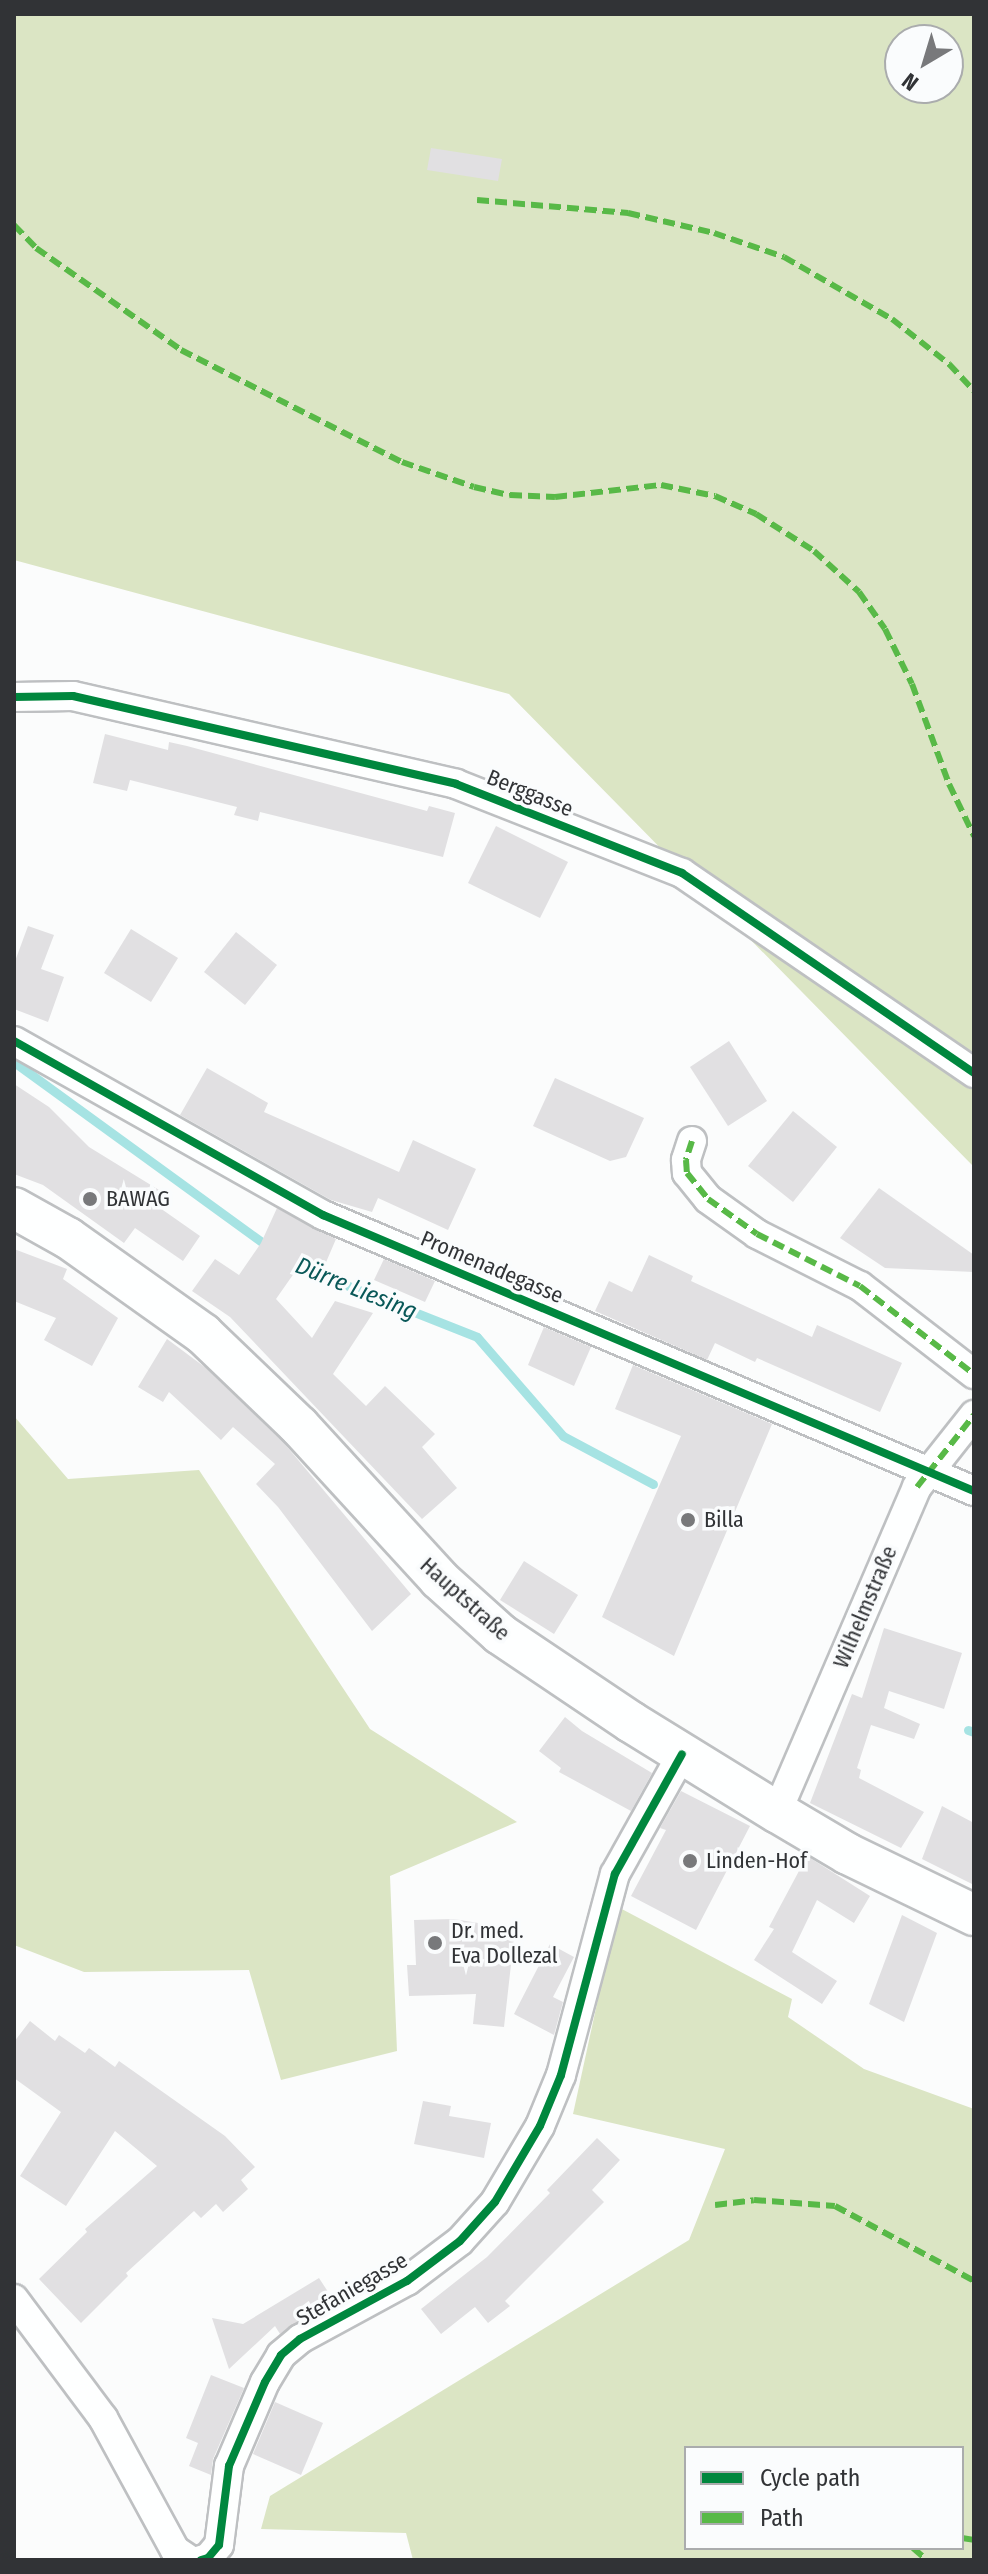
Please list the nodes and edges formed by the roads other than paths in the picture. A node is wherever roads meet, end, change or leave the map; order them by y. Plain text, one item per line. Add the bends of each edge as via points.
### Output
1 (14, 697) edge
2 (14, 1041) edge
3 (974, 1073) edge
4 (692, 1141) dead end
5 (14, 1208) edge
6 (974, 1374) edge
7 (974, 1415) edge
8 (928, 1471) junction
9 (974, 1491) edge
10 (682, 1754) junction
11 (777, 1812) junction
12 (974, 1915) edge
13 (14, 2299) edge
14 (205, 2559) edge

1 - 3 street, Berggasse via 73,696 470,789 682,873
2 - 8 street, Promenadegasse via 323,1215
4 - 6 street via 687,1173 708,1199 757,1234 860,1286
5 - 10 main road, Hauptstraße via 68,1238 203,1334 299,1426 480,1617
7 - 8 street, Wilhelmstraße
8 - 9 street, Promenadegasse
8 - 11 street, Wilhelmstraße
10 - 11 main road, Hauptstraße
10 - 14 street, Stefaniegasse via 615,1874 574,2030 540,2126 495,2202 460,2241 407,2281 300,2339 274,2365 229,2466 221,2541
11 - 12 main road, Hauptstraße via 848,1854
13 - 14 street, Stefaniegasse via 103,2418 175,2550

